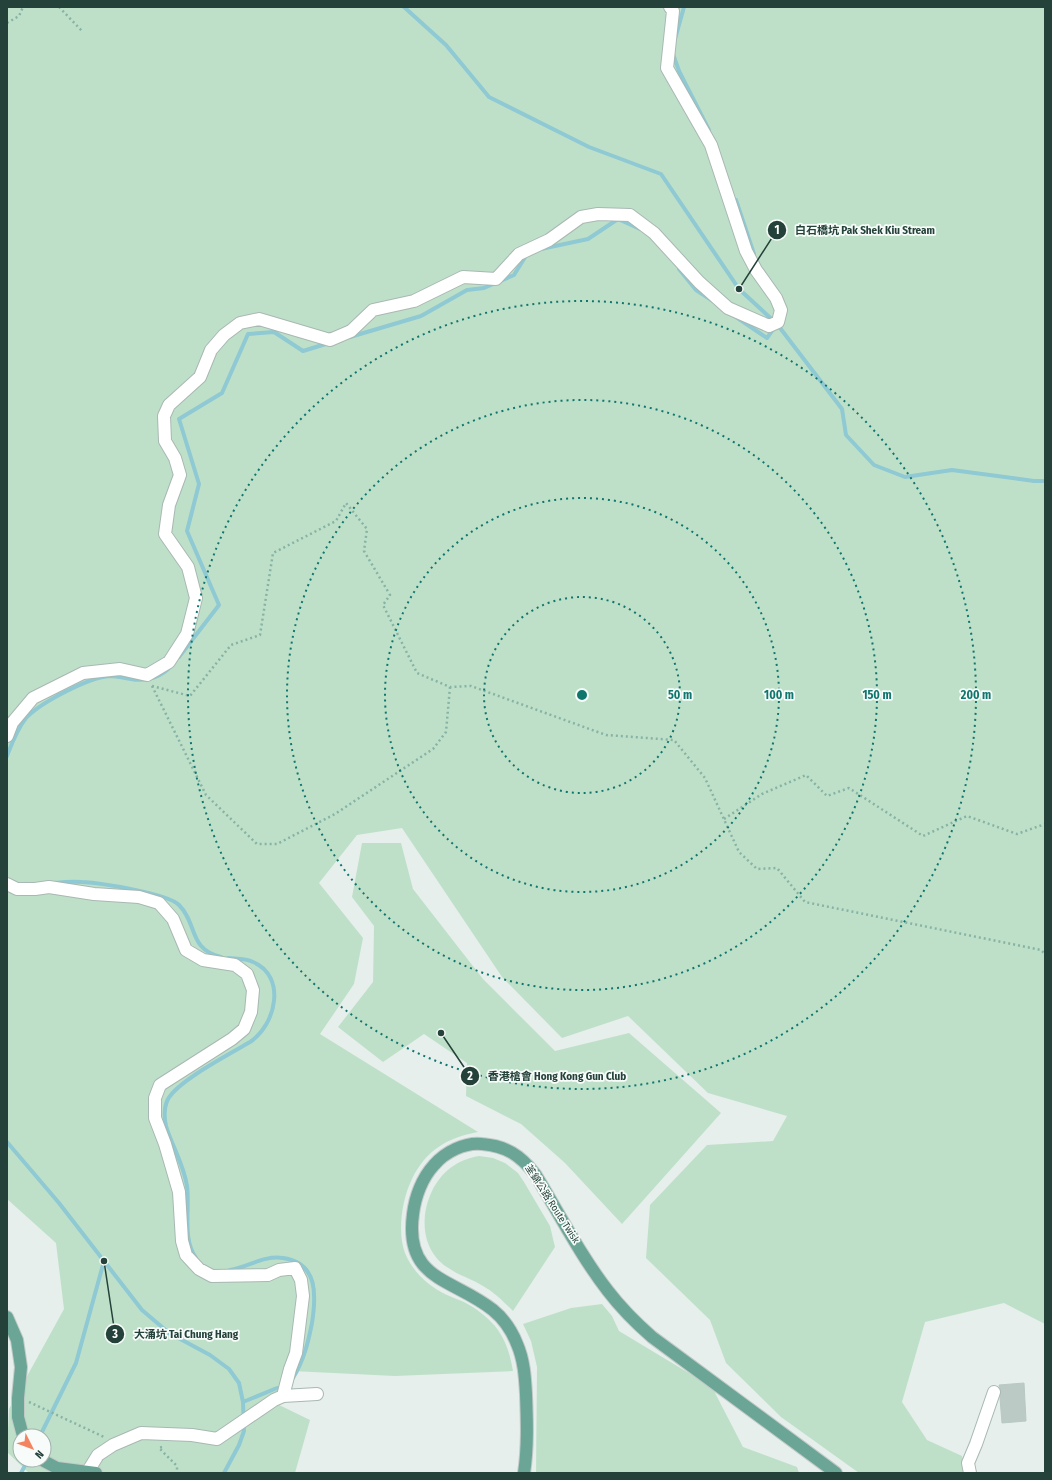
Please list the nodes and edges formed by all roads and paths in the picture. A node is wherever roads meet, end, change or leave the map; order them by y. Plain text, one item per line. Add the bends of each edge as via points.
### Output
1 (23, 7) edge
2 (59, 7) edge
3 (670, 7) edge
4 (7, 23) edge
5 (83, 32) dead end
6 (450, 687) junction
7 (7, 736) edge
8 (724, 819) junction
9 (1045, 824) edge
10 (7, 884) edge
11 (1045, 954) edge
12 (7, 1316) edge
13 (994, 1392) dead end
14 (317, 1394) dead end
15 (283, 1396) junction
16 (28, 1401) dead end
17 (21, 1428) edge
18 (117, 1443) junction
19 (165, 1445) dead end
20 (52, 1465) edge
21 (92, 1472) edge
22 (177, 1473) edge
23 (524, 1473) edge
24 (836, 1473) edge
25 (970, 1473) edge

1 - 4 path via 19,16
2 - 5 path
3 - 7 street via 673,11 667,68 711,145 746,250 781,310 773,324 728,308 698,282 654,233 630,215 598,214 581,217 549,240 519,254 496,279 463,277 414,301 373,310 351,331 330,340 259,318 240,323 224,335 211,350 200,377 168,405 164,416 165,441 175,458 180,475 169,505 165,534 188,567 196,598 187,634 169,662 147,675 120,669 83,673 32,698 12,723
6 - 6 path via 446,732 433,749 335,814 278,844 257,844 206,795 152,686 190,696 231,645 260,635 273,553 336,521 346,503 367,529 364,551 390,595 383,605 417,673
6 - 8 path via 471,686 606,735 674,740 705,778
8 - 9 path via 762,794 806,775 827,796 849,788 923,836 967,816 1017,834
8 - 11 path via 739,852 757,869 776,868 806,902 1041,950
10 - 15 street via 17,888 50,887 94,894 139,897 159,903 174,919 186,950 203,960 235,965 247,974 253,990 251,1012 244,1028 232,1039 160,1085 155,1098 155,1118 179,1192 182,1241 186,1255 199,1269 212,1276 268,1275 279,1270 295,1268 301,1280 303,1296 296,1353
12 - 17 main road via 17,1340 21,1367 18,1398
13 - 25 street via 968,1463
14 - 15 street
15 - 18 street via 217,1440 192,1435 141,1433
16 - 18 path
18 - 21 street via 98,1455
19 - 22 path via 159,1448 177,1466
20 - 21 main road
23 - 24 main road, 荃錦公路 Route Twisk via 528,1424 524,1369 518,1344 507,1325 493,1310 428,1271 417,1256 412,1238 413,1209 425,1176 434,1164 450,1152 478,1143 497,1145 512,1152 527,1164 598,1277 636,1323

